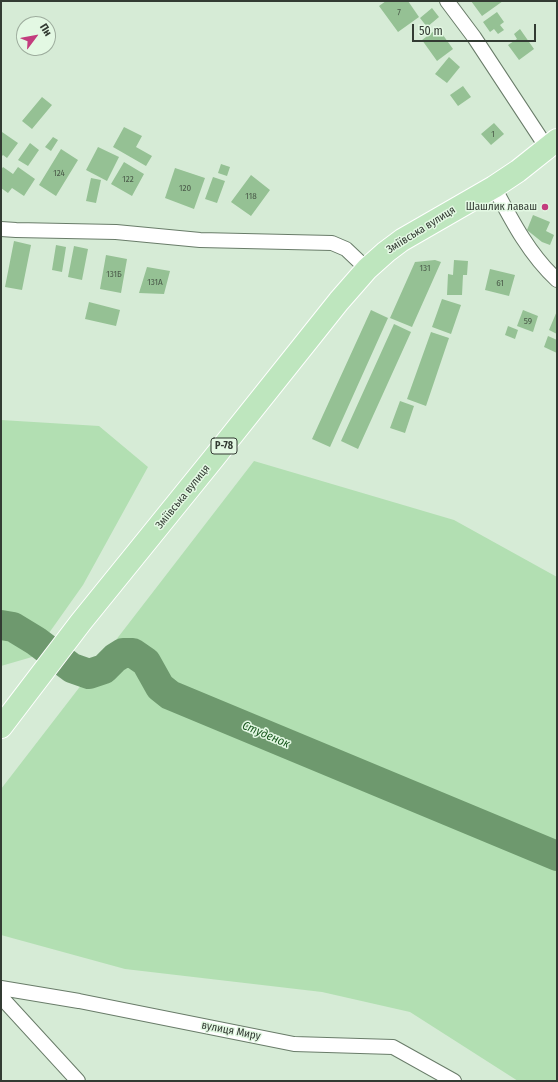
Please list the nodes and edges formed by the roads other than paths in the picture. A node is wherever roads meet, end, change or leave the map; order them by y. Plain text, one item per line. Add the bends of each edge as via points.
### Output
1 (447, 1) edge
2 (552, 144) edge
3 (494, 187) junction
4 (1, 228) edge
5 (367, 269) junction
6 (557, 280) edge
7 (1, 726) edge
8 (1, 988) edge
9 (1, 997) edge
10 (78, 1081) edge
11 (454, 1081) edge

1 - 2 street
2 - 3 main road, Зміївська вулиця / Р-78
3 - 5 main road, Зміївська вулиця / Р-78 via 402,240
3 - 6 street via 527,246
4 - 5 street via 116,232 200,240 332,243 346,249
5 - 7 main road, Зміївська вулиця / Р-78 via 339,300 81,622
8 - 11 street, вулиця Миру via 294,1044 393,1047
9 - 10 street

